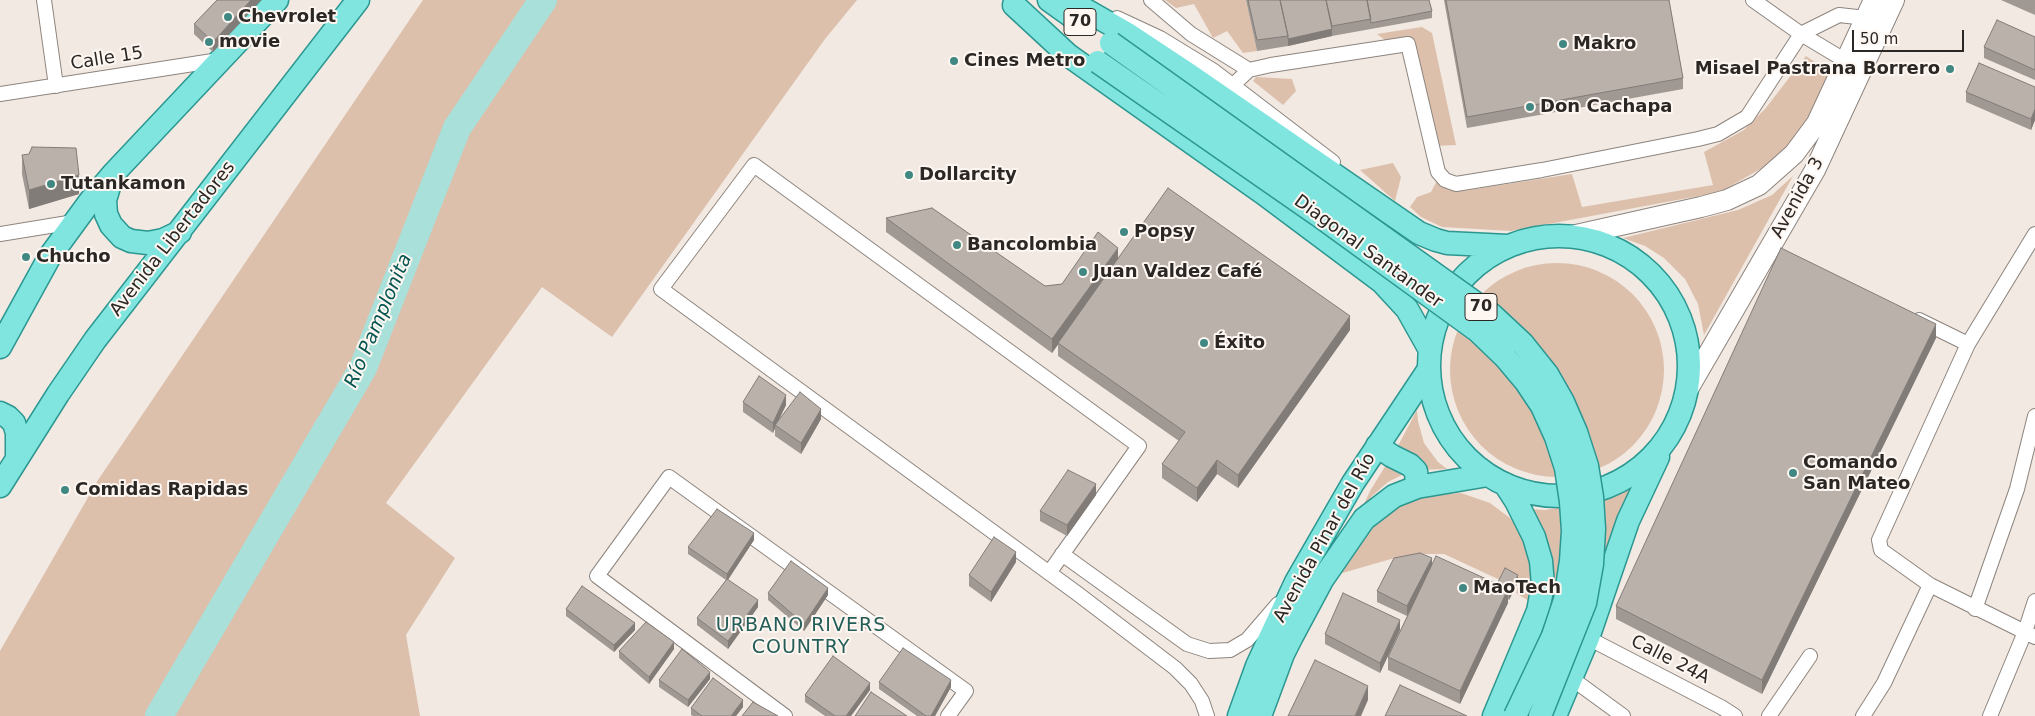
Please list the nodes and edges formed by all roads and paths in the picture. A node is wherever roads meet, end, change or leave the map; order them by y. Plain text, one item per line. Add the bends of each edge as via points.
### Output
1 (44, 0) edge
2 (358, 0) edge
3 (1049, 0) edge
4 (1069, 0) edge
5 (1151, 0) edge
6 (1753, 0) edge
7 (1894, 0) edge
8 (274, 2) edge
9 (1010, 3) edge
10 (1870, 9) edge
11 (1801, 34) junction
12 (220, 60) junction
13 (1846, 61) junction
14 (1248, 70) junction
15 (1233, 85) junction
16 (56, 86) junction
17 (0, 94) edge
18 (113, 174) junction
19 (1380, 208) junction
20 (74, 222) junction
21 (181, 232) junction
22 (0, 234) edge
23 (2035, 234) edge
24 (1567, 237) junction
25 (1509, 246) junction
26 (1905, 313) edge
27 (1968, 344) junction
28 (0, 347) edge
29 (1429, 359) junction
30 (1688, 389) junction
31 (0, 413) edge
32 (2035, 416) edge
33 (1664, 444) junction
34 (1377, 446) junction
35 (17, 458) junction
36 (1496, 480) junction
37 (0, 486) edge
38 (1417, 487) junction
39 (1062, 554) junction
40 (1049, 573) junction
41 (1092, 576) junction
42 (1296, 582) junction
43 (1930, 585) junction
44 (1078, 594) junction
45 (2035, 602) edge
46 (1975, 609) junction
47 (2030, 634) edge
48 (1588, 638) junction
49 (1810, 656) dead end
50 (1571, 678) junction
51 (785, 716) edge
52 (948, 716) edge
53 (1207, 716) edge
54 (1239, 716) edge
55 (1260, 716) edge
56 (1494, 716) edge
57 (1515, 716) edge
58 (1540, 716) edge
59 (1555, 716) edge
60 (1623, 716) edge
61 (1735, 716) edge
62 (1769, 716) edge
63 (1863, 716) edge
64 (1990, 716) edge

1 - 16 street
2 - 21 main road, Avenida Libertadores
3 - 58 main road, Diagonal Santander / 70, bridge via 1492,315 1523,344 1546,374 1563,402 1587,466 1594,529 1585,603
4 - 15 street via 1146,30 1192,56
4 - 19 main road via 1188,74
5 - 14 street via 1191,34
6 - 11 street
7 - 30 main road, Avenida 3 via 1775,249
8 - 12 main road
9 - 29 main road via 1068,55 1377,277 1401,301
9 - 57 main road, Diagonal Santander / 70, bridge via 1321,218 1478,332 1526,382 1542,406 1566,468 1573,531 1565,600 1553,636
10 - 11 street via 1839,15
10 - 13 main road, Avenida 3
11 - 13 street
11 - 14 street via 1747,117 1718,134 1456,184 1445,180 1438,172 1408,44
12 - 16 street, Calle 15
12 - 18 main road
13 - 24 main road, Avenida 3 via 1810,134 1794,154 1759,185 1727,200
14 - 15 street
15 - 19 street via 1349,175
16 - 17 street, Calle 15
18 - 20 main road
18 - 21 main road via 105,200 106,214 122,237 148,243
19 - 25 main road via 1436,240
20 - 22 street
20 - 28 main road via 36,279
21 - 35 main road, Avenida Libertadores via 95,340
23 - 27 street
24 - 25 main road via 1535,239
24 - 30 main road via 1582,238 1613,248 1640,264 1662,286 1684,327 1690,358
25 - 29 main road via 1474,268 1456,288 1436,324
26 - 27 street
27 - 43 street via 1880,540 1881,550
29 - 34 main road, Avenida Pinar del Río
29 - 36 main road via 1435,406 1445,429 1468,459
30 - 33 main road via 1680,417
31 - 35 main road via 14,424
32 - 46 street via 2017,489
33 - 36 main road via 1632,475 1596,491 1569,496 1543,495
33 - 48 main road via 1628,522
34 - 38 main road via 1416,471
34 - 42 main road, Avenida Pinar del Río
35 - 37 main road, Avenida Libertadores
36 - 38 main road, Avenida Pinar del Río
36 - 56 main road via 1516,501 1534,537 1543,585 1538,611
38 - 55 main road, Avenida Pinar del Río via 1394,496 1364,519 1345,544 1283,654
39 - 40 street
39 - 40 street via 1139,446 754,165 661,289
39 - 41 street
40 - 44 street
41 - 42 street via 1187,644 1208,651 1230,650 1247,640
41 - 44 street
42 - 54 main road, Avenida Pinar del Río via 1257,666
43 - 46 street
43 - 63 street via 1884,683
44 - 53 street via 1175,668 1191,684
45 - 47 street
46 - 47 street
47 - 64 street
48 - 50 main road
48 - 61 street, Calle 24A
49 - 62 street
50 - 59 main road
50 - 60 street
51 - 52 street via 597,576 669,477 966,691

